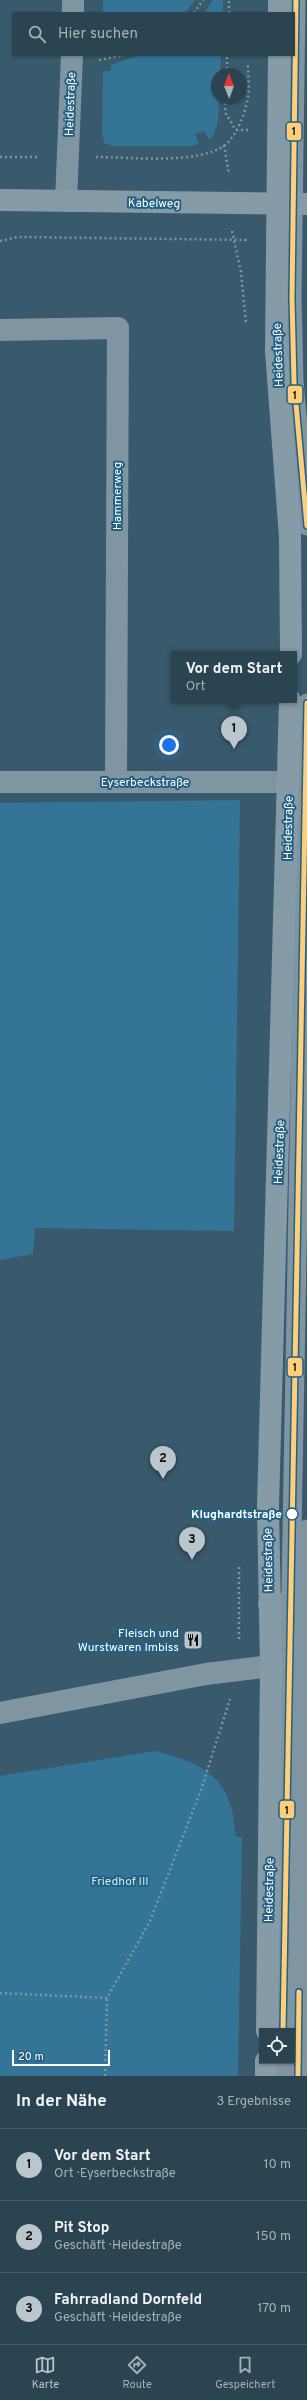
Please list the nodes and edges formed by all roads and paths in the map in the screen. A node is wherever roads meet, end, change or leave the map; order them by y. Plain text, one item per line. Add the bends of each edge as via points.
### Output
1 (73, 0) edge
2 (204, 0) edge
3 (229, 0) edge
4 (278, 0) edge
5 (296, 0) edge
6 (72, 12) edge
7 (195, 12) edge
8 (228, 12) edge
9 (279, 12) edge
10 (72, 56) edge
11 (227, 56) edge
12 (279, 56) edge
13 (248, 63) dead end
14 (227, 68) edge
15 (226, 104) edge
16 (236, 130) junction
17 (224, 145) junction
18 (0, 157) edge
19 (68, 157) junction
20 (229, 165) dead end
21 (0, 200) edge
22 (66, 201) junction
23 (293, 204) edge
24 (232, 232) dead end
25 (238, 238) dead end
26 (235, 240) junction
27 (0, 241) edge
28 (0, 330) edge
29 (307, 526) edge
30 (291, 651) edge
31 (290, 703) edge
32 (307, 703) edge
33 (116, 781) junction
34 (0, 782) edge
35 (289, 782) junction
36 (307, 1529) edge
37 (269, 1604) junction
38 (301, 1604) edge
39 (271, 1666) junction
40 (240, 1669) junction
41 (0, 1713) edge
42 (0, 1993) edge
43 (107, 1998) junction
44 (267, 2028) edge
45 (283, 2028) edge
46 (266, 2064) edge
47 (282, 2064) edge
48 (105, 2076) edge
49 (266, 2076) edge
50 (282, 2076) edge
51 (298, 2076) edge

1 - 6 street
2 - 7 path
3 - 8 path
4 - 9 main road
5 - 23 lane
10 - 19 street, Heidestraße
11 - 14 path
12 - 23 main road, Heidestraße
13 - 16 path via 247,101
15 - 16 path via 225,112
16 - 17 path
17 - 19 path via 206,155 190,157
17 - 20 path
18 - 19 path
19 - 22 street, Heidestraße
21 - 22 main road, Kabelweg
22 - 23 main road, Kabelweg
23 - 29 lane via 294,382
23 - 30 main road, Heidestraße via 276,351 290,536
24 - 26 path
25 - 26 path
26 - 27 path via 18,237
28 - 33 street, Hammerweg via 118,328
31 - 35 main road, Heidestraße
32 - 38 lane
33 - 34 street, Eyserbeckstraße
33 - 35 street, Eyserbeckstraße
35 - 37 main road, Heidestraße via 268,1506
36 - 38 lane
37 - 38 street, Heidestraße
37 - 39 main road, Heidestraße
38 - 45 lane
38 - 51 lane
39 - 40 street
39 - 44 main road, Heidestraße
40 - 41 street
40 - 43 path via 201,1790 150,1921
42 - 43 path
43 - 48 path
46 - 49 main road
47 - 50 lane

